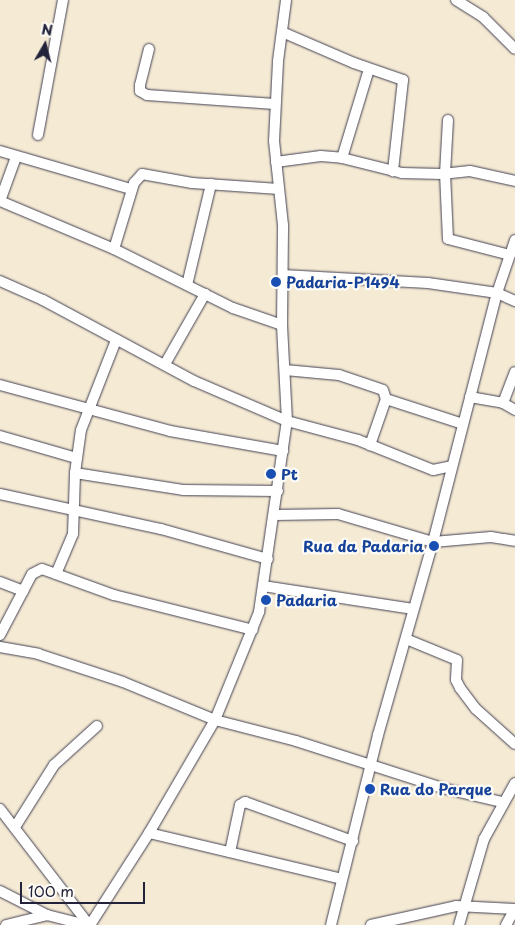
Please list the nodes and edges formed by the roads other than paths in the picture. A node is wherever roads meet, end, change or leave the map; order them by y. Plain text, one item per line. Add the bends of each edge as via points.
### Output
1 (63, 0) edge
2 (286, 0) edge
3 (456, 0) edge
4 (282, 32) junction
5 (149, 49) dead end
6 (515, 49) edge
7 (369, 69) junction
8 (275, 104) junction
9 (448, 120) dead end
10 (38, 135) dead end
11 (0, 151) edge
12 (16, 157) junction
13 (342, 158) junction
14 (276, 162) junction
15 (393, 171) junction
16 (444, 173) junction
17 (515, 180) edge
18 (211, 184) junction
19 (279, 189) junction
20 (131, 190) junction
21 (515, 240) edge
22 (114, 249) junction
23 (510, 255) junction
24 (283, 275) junction
25 (0, 281) edge
26 (187, 285) junction
27 (497, 293) junction
28 (205, 294) junction
29 (515, 301) edge
30 (282, 325) junction
31 (116, 340) junction
32 (165, 364) junction
33 (285, 370) junction
34 (515, 372) edge
35 (0, 386) edge
36 (470, 397) junction
37 (386, 399) junction
38 (503, 403) junction
39 (88, 408) junction
40 (515, 410) edge
41 (287, 421) junction
42 (463, 424) junction
43 (0, 436) edge
44 (370, 444) junction
45 (283, 452) junction
46 (76, 458) junction
47 (452, 466) junction
48 (74, 473) junction
49 (278, 491) junction
50 (0, 494) edge
51 (74, 509) junction
52 (275, 515) junction
53 (515, 541) edge
54 (433, 542) junction
55 (268, 559) junction
56 (56, 574) junction
57 (0, 582) edge
58 (263, 586) junction
59 (23, 591) junction
60 (413, 610) junction
61 (253, 630) junction
62 (0, 635) edge
63 (406, 639) junction
64 (0, 647) edge
65 (214, 720) junction
66 (97, 726) dead end
67 (515, 744) edge
68 (371, 767) junction
69 (515, 784) edge
70 (502, 802) junction
71 (0, 810) edge
72 (15, 827) junction
73 (149, 834) junction
74 (353, 841) junction
75 (230, 852) junction
76 (342, 879) junction
77 (0, 891) edge
78 (465, 906) junction
79 (515, 909) edge
80 (48, 915) junction
81 (6, 925) edge
82 (88, 925) edge
83 (331, 925) edge
84 (371, 925) edge
85 (460, 925) edge
86 (506, 925) edge

1 - 10 street
2 - 4 street
3 - 6 street via 483,17
4 - 7 street
4 - 8 street
5 - 8 street via 140,85 140,90 147,95
7 - 13 street
7 - 15 street via 403,80
8 - 14 street
9 - 16 street
11 - 12 street
12 - 20 street
12 - 22 street via 0,202
13 - 14 street via 321,156
13 - 15 street
14 - 19 street
15 - 16 street
16 - 17 street via 478,172
16 - 23 street via 448,239
18 - 19 street
18 - 20 street via 142,174
18 - 26 street
19 - 24 street
20 - 22 street
21 - 23 street
22 - 26 street
23 - 27 street
24 - 27 street via 428,283
24 - 30 street
25 - 31 street
26 - 28 street
27 - 29 street
27 - 36 street
28 - 30 street via 233,308
28 - 32 street
30 - 33 street
31 - 32 street
31 - 39 street
32 - 41 street via 214,390
33 - 37 street via 339,375 383,390
33 - 41 street
34 - 38 street
35 - 39 street
36 - 38 street
36 - 42 street
37 - 42 street
37 - 44 street
38 - 40 street
39 - 45 street via 170,431
39 - 46 street
41 - 44 street
41 - 45 street
42 - 47 street
43 - 46 street
44 - 47 street via 433,470
45 - 49 street
46 - 48 street
47 - 54 street
48 - 49 street via 183,490
48 - 51 street
49 - 52 street
50 - 51 street
51 - 55 street
51 - 56 street via 73,534
52 - 54 street via 338,514
52 - 55 street
53 - 54 street via 491,537
54 - 60 street
55 - 58 street
56 - 59 street via 36,570
56 - 61 street via 123,598
57 - 59 street
58 - 60 street
58 - 61 street
59 - 62 street
60 - 63 street
61 - 65 street
63 - 67 street via 457,660 456,680 460,688 476,709
63 - 68 street
64 - 65 street via 38,654 123,682
65 - 68 street via 296,741
65 - 73 street
66 - 72 street via 54,765
68 - 70 street
68 - 74 street
69 - 70 street
70 - 78 street via 484,839
71 - 72 street
72 - 82 street
73 - 75 street
73 - 82 street
74 - 75 street via 245,802 240,805
74 - 76 street
75 - 76 street
76 - 83 street
77 - 80 street
78 - 79 street
78 - 84 street
78 - 85 street
79 - 86 street
80 - 81 street
80 - 82 street

